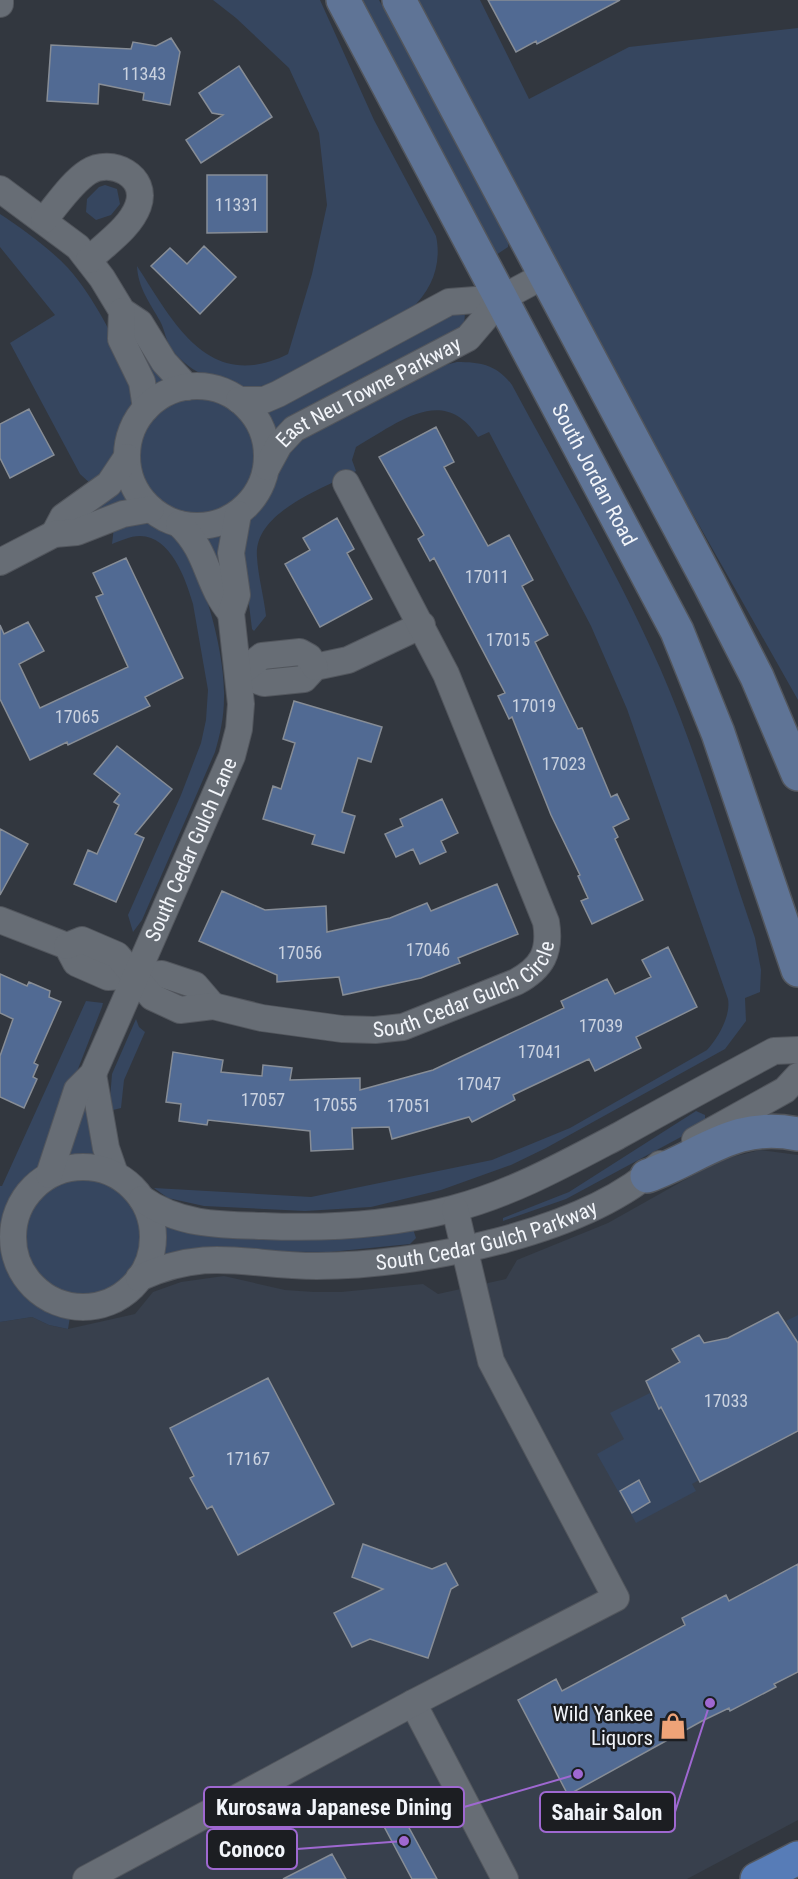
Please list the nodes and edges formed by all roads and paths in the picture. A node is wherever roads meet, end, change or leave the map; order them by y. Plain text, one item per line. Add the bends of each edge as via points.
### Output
1 (343, 0) edge
2 (399, 0) edge
3 (0, 189) edge
4 (45, 220) junction
5 (89, 260) junction
6 (545, 275) junction
7 (502, 298) junction
8 (122, 311) junction
9 (187, 387) junction
10 (239, 400) junction
11 (146, 408) junction
12 (127, 457) junction
13 (267, 467) junction
14 (346, 483) dead end
15 (151, 509) junction
16 (238, 514) junction
17 (179, 524) junction
18 (54, 534) junction
19 (0, 562) edge
20 (231, 614) junction
21 (422, 625) junction
22 (239, 674) junction
23 (798, 774) edge
24 (0, 920) edge
25 (798, 970) edge
26 (135, 975) junction
27 (798, 1050) edge
28 (93, 1074) junction
29 (798, 1076) edge
30 (798, 1134) edge
31 (115, 1174) junction
32 (49, 1175) junction
33 (647, 1176) junction
34 (142, 1199) junction
35 (455, 1209) junction
36 (465, 1250) junction
37 (139, 1278) junction
38 (413, 1703) junction
39 (798, 1858) edge
40 (86, 1879) edge
41 (506, 1879) edge
42 (757, 1879) edge

1 - 7 main road, South Jordan Road
2 - 6 main road
3 - 4 street
4 - 5 street
4 - 5 street via 88,172 111,166 130,175 139,203 134,215
5 - 8 street
6 - 7 street, East Neu Towne Parkway
6 - 23 main road via 758,677
7 - 10 street, East Neu Towne Parkway via 449,302 278,394
7 - 13 street, East Neu Towne Parkway via 468,338 294,429
7 - 25 main road, South Jordan Road via 689,658
8 - 9 street via 140,323 164,362
8 - 11 street via 122,339 142,382
9 - 10 street via 219,389
9 - 11 street via 158,398
10 - 13 street via 257,419 264,434
11 - 12 street via 129,438
12 - 15 street via 138,495
12 - 18 street via 109,484 63,517
13 - 16 street via 257,493
14 - 21 street, South Cedar Gulch Circle
15 - 17 street
15 - 18 street via 77,532
16 - 17 street via 209,525
16 - 20 street, South Cedar Gulch Lane via 231,553 237,595
17 - 20 street, South Cedar Gulch Lane via 200,549 218,598
18 - 19 street
20 - 22 street, South Cedar Gulch Lane
21 - 22 street via 348,660 315,667 304,679 264,683
21 - 26 street, South Cedar Gulch Circle via 446,674 546,922 545,957 529,975 516,982 417,1023 390,1029 342,1029 262,1018 213,1006 180,1010 152,997
22 - 26 street, South Cedar Gulch Lane via 241,717 232,756
24 - 26 street, South Cedar Gulch Circle via 67,946 82,940 117,955
26 - 28 street, South Cedar Gulch Lane
27 - 35 street, South Cedar Gulch Parkway via 774,1051 568,1162
28 - 31 street via 102,1134
28 - 32 street, South Cedar Gulch Lane via 76,1090
29 - 33 street, South Cedar Gulch Parkway via 785,1090 669,1155
30 - 33 main road via 744,1132
31 - 32 street via 82,1167
31 - 34 street
32 - 37 street via 26,1195 14,1223 14,1253 28,1281 51,1299 81,1307 112,1300
33 - 36 street, South Cedar Gulch Parkway via 563,1220
34 - 35 street, South Cedar Gulch Parkway via 168,1214 192,1221 308,1228 363,1226
34 - 37 street via 153,1239
35 - 36 street
36 - 37 street, South Cedar Gulch Parkway via 355,1265 293,1266 206,1259 170,1265
36 - 38 street via 484,1339 497,1374 616,1598
38 - 40 street
38 - 41 street
39 - 42 main road

